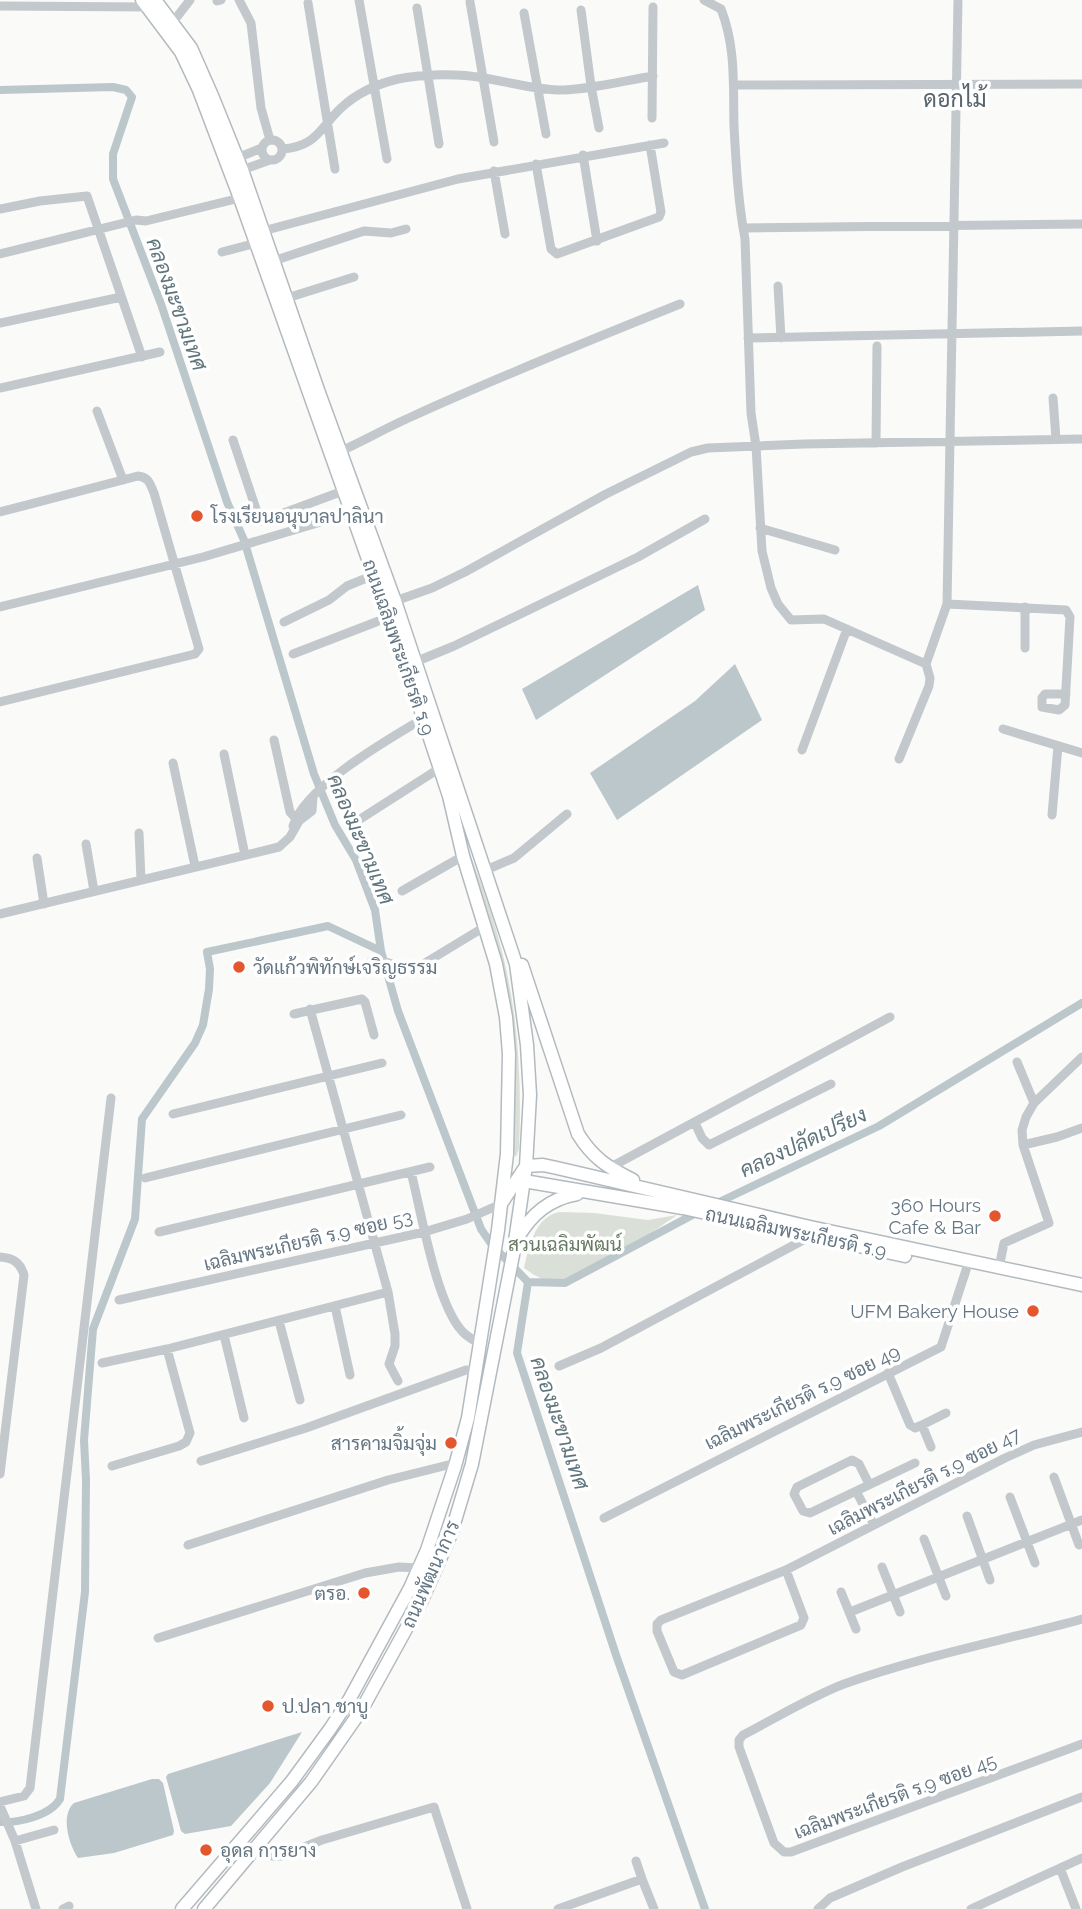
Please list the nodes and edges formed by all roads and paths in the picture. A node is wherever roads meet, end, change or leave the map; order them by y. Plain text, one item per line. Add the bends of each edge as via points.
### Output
1 (190, 0) edge
2 (239, 0) edge
3 (359, 0) edge
4 (704, 0) edge
5 (958, 0) edge
6 (148, 2) edge
7 (308, 2) dead end
8 (470, 2) dead end
9 (0, 6) edge
10 (653, 7) dead end
11 (418, 8) dead end
12 (581, 10) dead end
13 (524, 13) dead end
14 (173, 22) junction
15 (428, 76) junction
16 (653, 76) junction
17 (482, 77) junction
18 (1082, 84) edge
19 (956, 85) junction
20 (375, 86) junction
21 (591, 86) junction
22 (734, 86) junction
23 (538, 88) junction
24 (652, 118) dead end
25 (328, 124) junction
26 (599, 128) dead end
27 (546, 134) dead end
28 (271, 140) junction
29 (494, 142) dead end
30 (664, 143) dead end
31 (439, 144) dead end
32 (650, 145) junction
33 (262, 148) junction
34 (282, 149) junction
35 (583, 156) junction
36 (387, 159) dead end
37 (270, 160) junction
38 (536, 164) junction
39 (234, 166) junction
40 (335, 169) dead end
41 (494, 171) junction
42 (240, 198) junction
43 (0, 209) edge
44 (1082, 224) edge
45 (953, 226) junction
46 (743, 228) junction
47 (406, 229) dead end
48 (263, 230) junction
49 (99, 231) junction
50 (505, 234) dead end
51 (597, 241) junction
52 (256, 243) junction
53 (222, 252) dead end
54 (0, 254) edge
55 (273, 261) junction
56 (354, 277) dead end
57 (778, 286) dead end
58 (121, 297) junction
59 (286, 298) junction
60 (680, 304) dead end
61 (0, 323) edge
62 (1082, 331) edge
63 (952, 334) junction
64 (748, 338) junction
65 (781, 338) junction
66 (877, 346) dead end
67 (160, 352) dead end
68 (142, 357) junction
69 (0, 388) edge
70 (1053, 398) dead end
71 (97, 411) dead end
72 (1056, 439) junction
73 (1082, 439) edge
74 (233, 440) dead end
75 (950, 442) junction
76 (876, 443) junction
77 (756, 446) junction
78 (341, 451) junction
79 (124, 480) junction
80 (343, 491) junction
81 (0, 512) edge
82 (351, 513) junction
83 (705, 519) dead end
84 (760, 528) junction
85 (835, 550) dead end
86 (174, 564) junction
87 (374, 575) junction
88 (947, 604) junction
89 (0, 607) edge
90 (389, 607) junction
91 (1025, 607) junction
92 (284, 622) dead end
93 (847, 629) junction
94 (1025, 648) dead end
95 (293, 654) dead end
96 (415, 662) junction
97 (926, 664) junction
98 (1066, 694) dead end
99 (0, 702) edge
100 (424, 718) junction
101 (1003, 729) dead end
102 (274, 740) dead end
103 (1058, 746) junction
104 (802, 750) dead end
105 (1082, 753) edge
106 (224, 754) dead end
107 (899, 759) dead end
108 (173, 762) dead end
109 (440, 768) junction
110 (567, 814) dead end
111 (1052, 816) dead end
112 (297, 820) junction
113 (354, 823) dead end
114 (139, 833) dead end
115 (86, 844) dead end
116 (245, 855) junction
117 (463, 856) junction
118 (37, 858) dead end
119 (195, 866) junction
120 (486, 870) junction
121 (141, 880) junction
122 (94, 891) junction
123 (402, 891) dead end
124 (44, 904) junction
125 (0, 914) edge
126 (486, 926) junction
127 (507, 932) junction
128 (372, 960) dead end
129 (310, 1009) junction
130 (294, 1014) dead end
131 (890, 1017) dead end
132 (374, 1035) dead end
133 (1082, 1057) edge
134 (1017, 1062) dead end
135 (382, 1063) dead end
136 (328, 1078) junction
137 (831, 1084) dead end
138 (111, 1098) dead end
139 (1034, 1103) junction
140 (173, 1114) dead end
141 (401, 1115) dead end
142 (695, 1123) junction
143 (1082, 1128) edge
144 (344, 1130) junction
145 (1023, 1145) junction
146 (507, 1154) junction
147 (430, 1167) dead end
148 (609, 1168) junction
149 (411, 1172) junction
150 (523, 1174) junction
151 (145, 1178) dead end
152 (359, 1185) junction
153 (649, 1188) junction
154 (584, 1193) junction
155 (501, 1205) junction
156 (733, 1214) junction
157 (159, 1232) dead end
158 (424, 1232) junction
159 (809, 1237) junction
160 (375, 1244) junction
161 (514, 1249) junction
162 (0, 1257) edge
163 (967, 1267) junction
164 (999, 1268) junction
165 (1082, 1285) edge
166 (388, 1292) junction
167 (1082, 1293) edge
168 (120, 1300) dead end
169 (335, 1306) junction
170 (279, 1321) junction
171 (224, 1335) junction
172 (480, 1344) junction
173 (167, 1349) junction
174 (102, 1363) dead end
175 (559, 1366) dead end
176 (475, 1371) junction
177 (888, 1373) junction
178 (350, 1375) dead end
179 (398, 1381) dead end
180 (300, 1400) dead end
181 (946, 1413) dead end
182 (244, 1418) dead end
183 (922, 1425) junction
184 (1082, 1432) edge
185 (3, 1435) edge
186 (932, 1447) dead end
187 (201, 1461) dead end
188 (915, 1463) dead end
189 (112, 1466) dead end
190 (455, 1466) junction
191 (0, 1474) edge
192 (1054, 1477) dead end
193 (869, 1484) junction
194 (856, 1491) junction
195 (1010, 1497) dead end
196 (967, 1516) dead end
197 (604, 1518) dead end
198 (1082, 1520) edge
199 (1072, 1524) junction
200 (874, 1525) junction
201 (924, 1538) dead end
202 (1027, 1542) junction
203 (188, 1545) dead end
204 (1079, 1545) dead end
205 (983, 1559) junction
206 (1035, 1563) dead end
207 (882, 1567) dead end
208 (419, 1568) junction
209 (786, 1570) junction
210 (939, 1577) junction
211 (990, 1580) dead end
212 (841, 1592) dead end
213 (893, 1595) junction
214 (946, 1596) dead end
215 (850, 1612) junction
216 (900, 1612) dead end
217 (1082, 1619) edge
218 (856, 1629) dead end
219 (158, 1638) dead end
220 (1082, 1744) edge
221 (1082, 1797) edge
222 (0, 1804) edge
223 (54, 1830) dead end
224 (15, 1842) junction
225 (259, 1846) junction
226 (1082, 1858) edge
227 (636, 1861) dead end
228 (1060, 1868) junction
229 (642, 1879) junction
230 (36, 1909) edge
231 (182, 1909) edge
232 (204, 1909) edge
233 (467, 1909) edge
234 (558, 1909) edge
235 (654, 1909) edge
236 (818, 1909) edge
237 (971, 1909) edge
238 (1076, 1909) edge

1 - 14 street
2 - 28 street via 251,23 261,108
3 - 20 street
4 - 22 street via 721,9 733,52
5 - 19 street
6 - 9 street
6 - 14 main road, ถนนเฉลิมพระเกียรติ ร.9
6 - 39 main road, ถนนเฉลิมพระเกียรติ ร.9 via 190,67
7 - 25 street
8 - 17 street
10 - 16 street
11 - 15 street
12 - 21 street
13 - 23 street
14 - 39 main road, ถนนเฉลิมพระเกียรติ ร.9 via 202,69
15 - 17 street
15 - 20 street
15 - 31 street
16 - 21 street
16 - 24 street
17 - 23 street
17 - 29 street
18 - 19 street
19 - 22 street
19 - 45 street
20 - 25 street via 357,95
20 - 36 street
21 - 23 street
21 - 26 street
22 - 46 street
23 - 27 street
25 - 34 street via 314,139
25 - 40 street
28 - 33 street
28 - 34 street
30 - 32 street
32 - 35 street
32 - 51 street via 659,217
33 - 37 street via 263,156
33 - 39 street
34 - 37 street via 281,156
35 - 38 street
35 - 51 street
37 - 39 street
38 - 41 street
38 - 51 street via 552,252
39 - 42 main road, ถนนเฉลิมพระเกียรติ ร.9
39 - 48 main road, ถนนเฉลิมพระเกียรติ ร.9
41 - 48 street
41 - 50 street
42 - 49 street
42 - 52 main road, ถนนเฉลิมพระเกียรติ ร.9
43 - 49 street via 86,196
44 - 45 street
45 - 46 street
45 - 63 street
46 - 64 street
47 - 55 street via 364,231
48 - 55 main road, ถนนเฉลิมพระเกียรติ ร.9
49 - 54 street
49 - 58 street
52 - 53 street
52 - 80 main road, ถนนเฉลิมพระเกียรติ ร.9
55 - 59 main road, ถนนเฉลิมพระเกียรติ ร.9
56 - 59 street
57 - 65 street
58 - 61 street
58 - 68 street
59 - 78 main road, ถนนเฉลิมพระเกียรติ ร.9
60 - 78 street via 515,370
62 - 63 street
63 - 65 street
63 - 75 street
64 - 65 street
64 - 77 street
66 - 76 street
67 - 68 street
68 - 69 street
70 - 72 street
71 - 79 street
72 - 73 street
72 - 75 street
74 - 80 street via 262,521
75 - 76 street
75 - 88 street
76 - 77 street
77 - 84 street
77 - 90 street via 708,448 677,457 465,572
78 - 90 main road, ถนนเฉลิมพระเกียรติ ร.9
79 - 81 street
79 - 86 street via 138,476 149,481
80 - 82 main road, ถนนเฉลิมพระเกียรติ ร.9
82 - 86 street
82 - 87 main road, ถนนเฉลิมพระเกียรติ ร.9
83 - 96 street via 638,557
84 - 85 street
84 - 93 street via 771,588 784,613 791,620 824,619
86 - 89 street
86 - 99 street via 198,644 195,654
87 - 90 main road, ถนนเฉลิมพระเกียรติ ร.9
87 - 92 street
88 - 91 street
88 - 97 street
90 - 95 street
90 - 96 main road, ถนนเฉลิมพระเกียรติ ร.9
90 - 100 main road, ถนนเฉลิมพระเกียรติ ร.9
91 - 94 street
91 - 98 street via 1069,612
93 - 97 street
93 - 104 street
96 - 120 main road, ถนนเฉลิมพระเกียรติ ร.9
97 - 107 street via 929,685
100 - 109 main road, ถนนเฉลิมพระเกียรติ ร.9
100 - 112 street via 329,782 303,805
101 - 103 street
102 - 112 street via 290,812
103 - 105 street
103 - 111 street
106 - 116 street
108 - 119 street
109 - 113 street
109 - 117 main road, ถนนเฉลิมพระเกียรติ ร.9
110 - 120 street via 513,858
112 - 116 street via 290,837 279,847
114 - 121 street
115 - 122 street
116 - 119 street
117 - 123 street
117 - 126 main road, ถนนเฉลิมพระเกียรติ ร.9
118 - 124 street
119 - 121 street
120 - 127 main road, ถนนเฉลิมพระเกียรติ ร.9
121 - 122 street
122 - 124 street
124 - 125 street
126 - 128 street via 415,969
126 - 146 main road, ถนนเฉลิมพระเกียรติ ร.9 via 506,1017
127 - 148 main road via 543,1023 578,1134 588,1151
127 - 150 main road, ถนนเฉลิมพระเกียรติ ร.9 via 527,1045 530,1095
129 - 130 street
129 - 132 street via 362,999
129 - 136 street
131 - 142 street
133 - 139 street
134 - 139 street
135 - 136 street
136 - 140 street
136 - 144 street
137 - 142 street via 709,1146
138 - 222 street via 30,1788 24,1796
139 - 145 street via 1024,1122
141 - 144 street
142 - 148 street
143 - 145 street
144 - 151 street
144 - 152 street
145 - 164 street via 1049,1223 1004,1243
146 - 150 main road
146 - 155 main road, ถนนเฉลิมพระเกียรติ ร.9
147 - 149 street
148 - 153 main road
149 - 152 street
149 - 158 street
150 - 153 main road, ถนนเฉลิมพระเกียรติ ร.9 via 543,1165
150 - 154 main road, ถนนเฉลิมพระเกียรติ ร.9
150 - 155 main road
150 - 161 main road, ถนนพัฒนาการ
152 - 157 street
152 - 160 street
153 - 156 main road, ถนนเฉลิมพระเกียรติ ร.9
154 - 156 main road, ถนนเฉลิมพระเกียรติ ร.9
154 - 161 main road via 562,1197 536,1212
155 - 158 street, เฉลิมพระเกียรติ ร.9 ซอย 53
155 - 172 main road, ถนนพัฒนาการ
156 - 159 main road, ถนนเฉลิมพระเกียรติ ร.9
156 - 164 main road, ถนนเฉลิมพระเกียรติ ร.9
158 - 160 street, เฉลิมพระเกียรติ ร.9 ซอย 53
158 - 172 street via 454,1317 461,1330
159 - 163 main road, ถนนเฉลิมพระเกียรติ ร.9
159 - 175 street
160 - 166 street
160 - 168 street, เฉลิมพระเกียรติ ร.9 ซอย 53
161 - 225 main road, ถนนพัฒนาการ via 472,1464 451,1534 422,1600 362,1709 312,1782
162 - 185 street via 12,1258 24,1275
163 - 167 main road, ถนนเฉลิมพระเกียรติ ร.9
163 - 177 street, เฉลิมพระเกียรติ ร.9 ซอย 49 via 942,1347
164 - 165 main road, ถนนเฉลิมพระเกียรติ ร.9
166 - 169 street
166 - 179 street via 395,1334 389,1364
169 - 170 street
169 - 178 street
170 - 171 street
170 - 180 street
171 - 173 street
171 - 182 street
172 - 176 main road, ถนนพัฒนาการ
173 - 174 street
173 - 189 street via 189,1438 178,1446
176 - 187 street via 466,1370
176 - 190 main road, ถนนพัฒนาการ
177 - 183 street via 910,1425
177 - 197 street, เฉลิมพระเกียรติ ร.9 ซอย 49
181 - 183 street
183 - 186 street
184 - 200 street, เฉลิมพระเกียรติ ร.9 ซอย 47 via 1024,1449
185 - 191 street
188 - 193 street
190 - 203 street via 388,1480
190 - 208 main road, ถนนพัฒนาการ
192 - 199 street
193 - 194 street
193 - 194 street via 859,1464 852,1461 797,1487 794,1493 806,1513
194 - 200 street
195 - 202 street
196 - 205 street
198 - 199 street
199 - 202 street
199 - 204 street
200 - 209 street, เฉลิมพระเกียรติ ร.9 ซอย 47
201 - 210 street
202 - 205 street
202 - 206 street
205 - 210 street
205 - 211 street
207 - 213 street
208 - 219 street via 365,1573
208 - 231 main road, ถนนพัฒนาการ via 330,1729 292,1781
209 - 209 street, เฉลิมพระเกียรติ ร.9 ซอย 47 via 661,1620 657,1631 674,1672 682,1675 802,1625 804,1618
210 - 213 street
210 - 214 street
212 - 215 street
213 - 215 street
213 - 216 street
215 - 218 street
217 - 220 street, เฉลิมพระเกียรติ ร.9 ซอย 45 via 920,1659 840,1686 743,1735 739,1747 774,1843 779,1850 790,1852
221 - 236 street via 902,1867 830,1899
222 - 224 street
223 - 224 street
224 - 230 street
225 - 232 main road, ถนนพัฒนาการ
225 - 233 street via 272,1856 289,1854 434,1807
226 - 228 street
227 - 229 street
228 - 237 street
228 - 238 street
229 - 234 street
229 - 235 street

